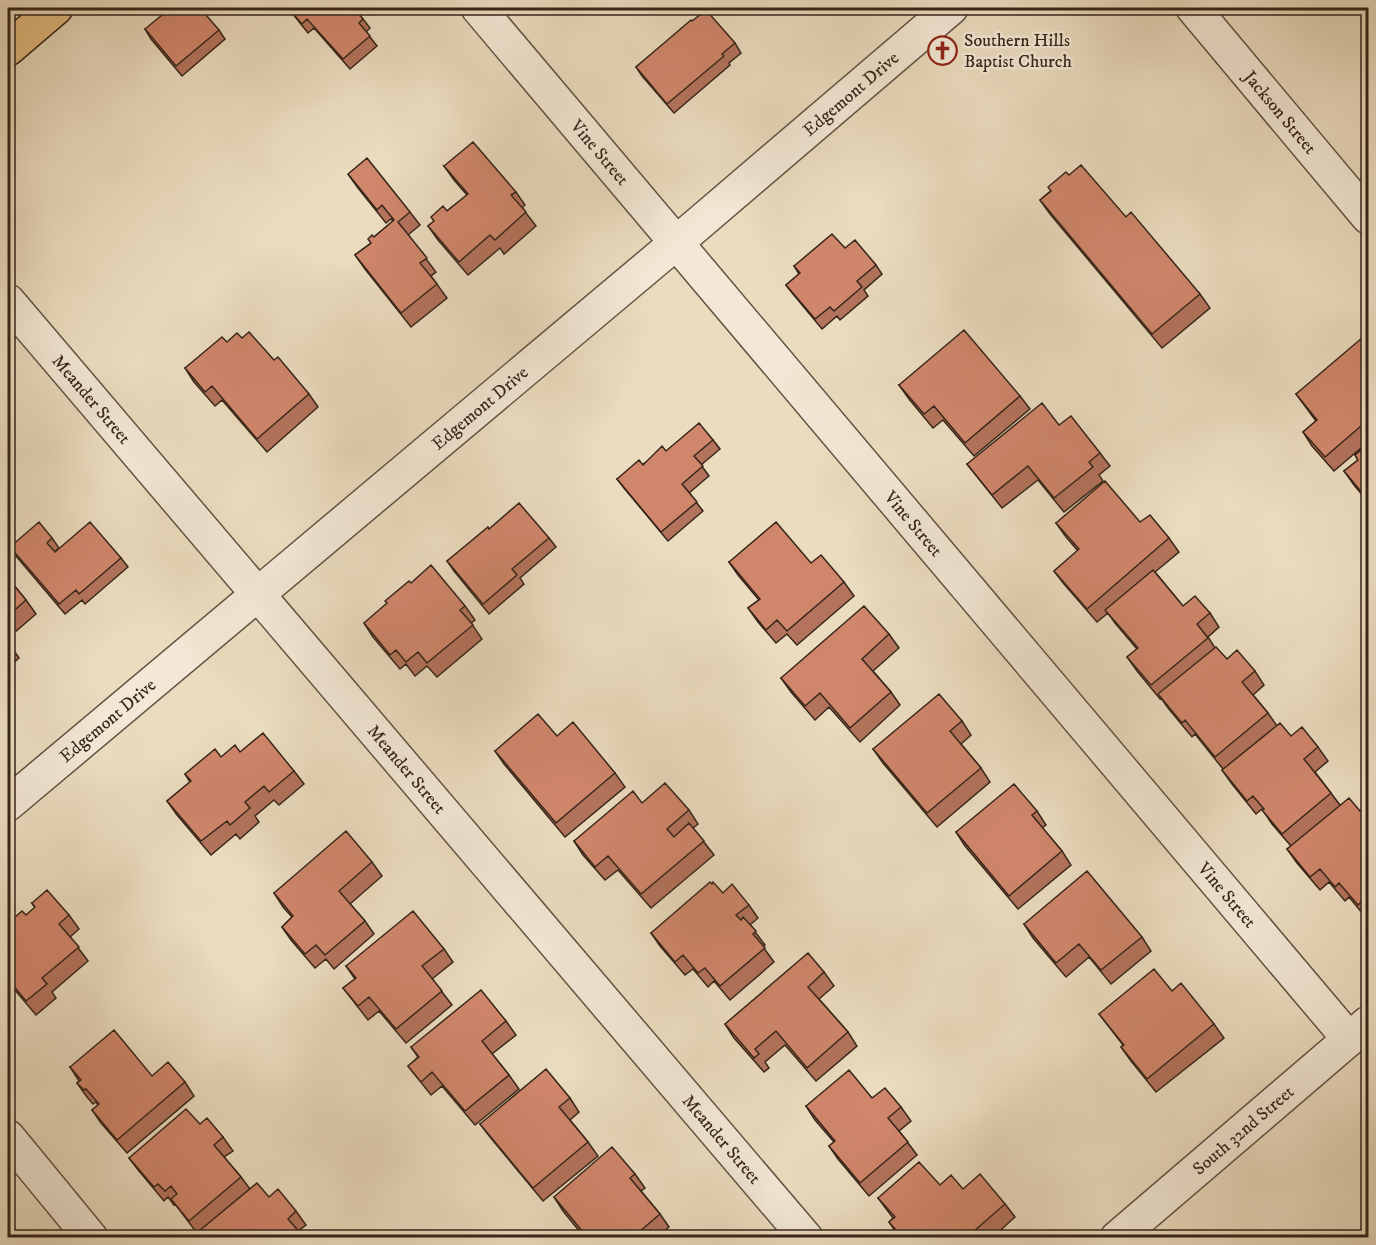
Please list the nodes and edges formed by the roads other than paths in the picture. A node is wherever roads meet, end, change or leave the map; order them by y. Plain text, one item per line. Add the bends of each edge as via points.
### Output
1 (56, 8) edge
2 (478, 8) edge
3 (951, 8) edge
4 (1193, 8) edge
5 (8, 49) edge
6 (1368, 217) edge
7 (676, 243) junction
8 (8, 301) edge
9 (257, 594) junction
10 (8, 804) edge
11 (1359, 1031) edge
12 (8, 1137) edge
13 (91, 1238) edge
14 (806, 1238) edge
15 (1117, 1238) edge

1 - 5 main road
2 - 7 street, Vine Street
3 - 7 street, Edgemont Drive
4 - 6 street, Jackson Street
7 - 9 street, Edgemont Drive
7 - 11 street, Vine Street
8 - 9 street, Meander Street
9 - 10 street, Edgemont Drive
9 - 14 street, Meander Street
11 - 15 street, South 32nd Street
12 - 13 street

